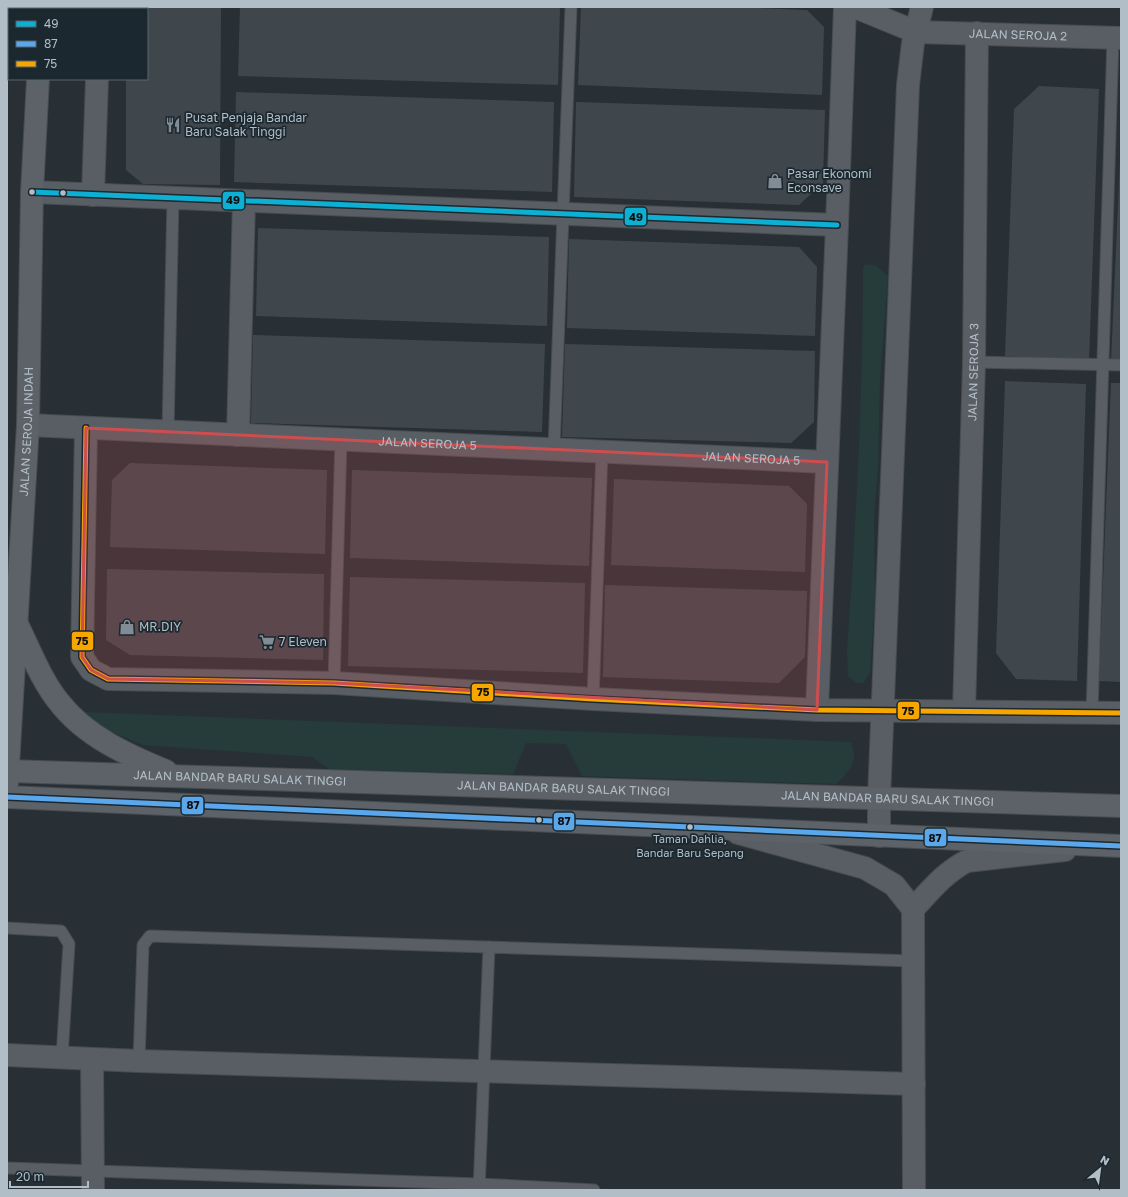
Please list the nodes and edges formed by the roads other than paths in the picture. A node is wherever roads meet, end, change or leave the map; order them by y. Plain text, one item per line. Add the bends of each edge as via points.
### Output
1 (571, 7) edge
2 (845, 7) edge
3 (855, 7) edge
4 (922, 7) edge
5 (916, 32) junction
6 (977, 33) junction
7 (1117, 38) edge
8 (38, 80) edge
9 (97, 80) edge
10 (32, 192) junction
11 (93, 194) junction
12 (173, 198) junction
13 (244, 200) junction
14 (563, 213) junction
15 (838, 225) junction
16 (974, 362) junction
17 (1103, 365) junction
18 (1121, 365) edge
19 (28, 425) junction
20 (86, 428) junction
21 (168, 432) junction
22 (238, 435) junction
23 (341, 439) junction
24 (554, 449) junction
25 (602, 451) junction
26 (827, 462) junction
27 (16, 623) junction
28 (7, 645) edge
29 (334, 683) junction
30 (593, 699) junction
31 (817, 710) junction
32 (883, 711) junction
33 (964, 711) junction
34 (1092, 713) junction
35 (1121, 713) edge
36 (7, 771) edge
37 (180, 777) junction
38 (7, 783) edge
39 (7, 798) edge
40 (879, 798) junction
41 (1121, 806) edge
42 (721, 829) junction
43 (879, 836) junction
44 (1114, 846) edge
45 (913, 908) junction
46 (7, 928) edge
47 (490, 947) junction
48 (913, 961) junction
49 (7, 1055) edge
50 (62, 1057) junction
51 (92, 1059) junction
52 (139, 1061) junction
53 (484, 1072) junction
54 (914, 1084) junction
55 (7, 1168) edge
56 (93, 1180) edge
57 (479, 1187) edge
58 (594, 1190) edge
59 (914, 1190) edge

1 - 14 lane
2 - 15 street
3 - 5 street
4 - 5 street
5 - 6 street, JALAN SEROJA 2
5 - 32 street via 908,92
6 - 7 street, JALAN SEROJA 2
6 - 16 street, JALAN SEROJA 3
7 - 17 lane
8 - 10 main road, JALAN SEROJA INDAH
9 - 11 street
10 - 11 street
10 - 19 main road, JALAN SEROJA INDAH
11 - 12 street
12 - 13 street
12 - 21 lane
13 - 14 street
13 - 22 street
14 - 15 street
14 - 24 lane
15 - 26 street
16 - 17 lane
16 - 33 street, JALAN SEROJA 3
17 - 18 lane
17 - 34 lane
19 - 20 street, JALAN SEROJA 5
19 - 27 main road, JALAN SEROJA INDAH
20 - 21 street, JALAN SEROJA 5
20 - 29 street via 82,657 91,670 108,679
21 - 22 street, JALAN SEROJA 5
22 - 23 street, JALAN SEROJA 5
23 - 24 street, JALAN SEROJA 5
23 - 29 lane
24 - 25 street, JALAN SEROJA 5
25 - 26 street, JALAN SEROJA 5
25 - 30 lane
26 - 31 street
27 - 28 main road
27 - 36 main road, JALAN SEROJA INDAH
27 - 37 main road via 58,702 78,723 136,759
29 - 30 street
30 - 31 street
31 - 32 street
32 - 33 street
32 - 40 street
33 - 34 street
34 - 35 street
36 - 37 main road, JALAN BANDAR BARU SALAK TINGGI
36 - 38 main road, JALAN SEROJA INDAH
37 - 40 main road, JALAN BANDAR BARU SALAK TINGGI
39 - 42 main road
40 - 41 main road, JALAN BANDAR BARU SALAK TINGGI
40 - 43 street
42 - 43 main road
42 - 45 street via 865,868 894,885
43 - 44 main road
44 - 45 street via 967,860 941,879
45 - 48 street
46 - 50 lane via 61,930 69,944
47 - 48 lane
47 - 52 lane via 150,936 143,945
47 - 53 lane
48 - 54 street
49 - 50 street
50 - 51 street
51 - 52 street
51 - 56 street
52 - 53 street
53 - 54 street
53 - 57 lane
54 - 59 street
55 - 56 lane
56 - 57 lane
57 - 58 lane

